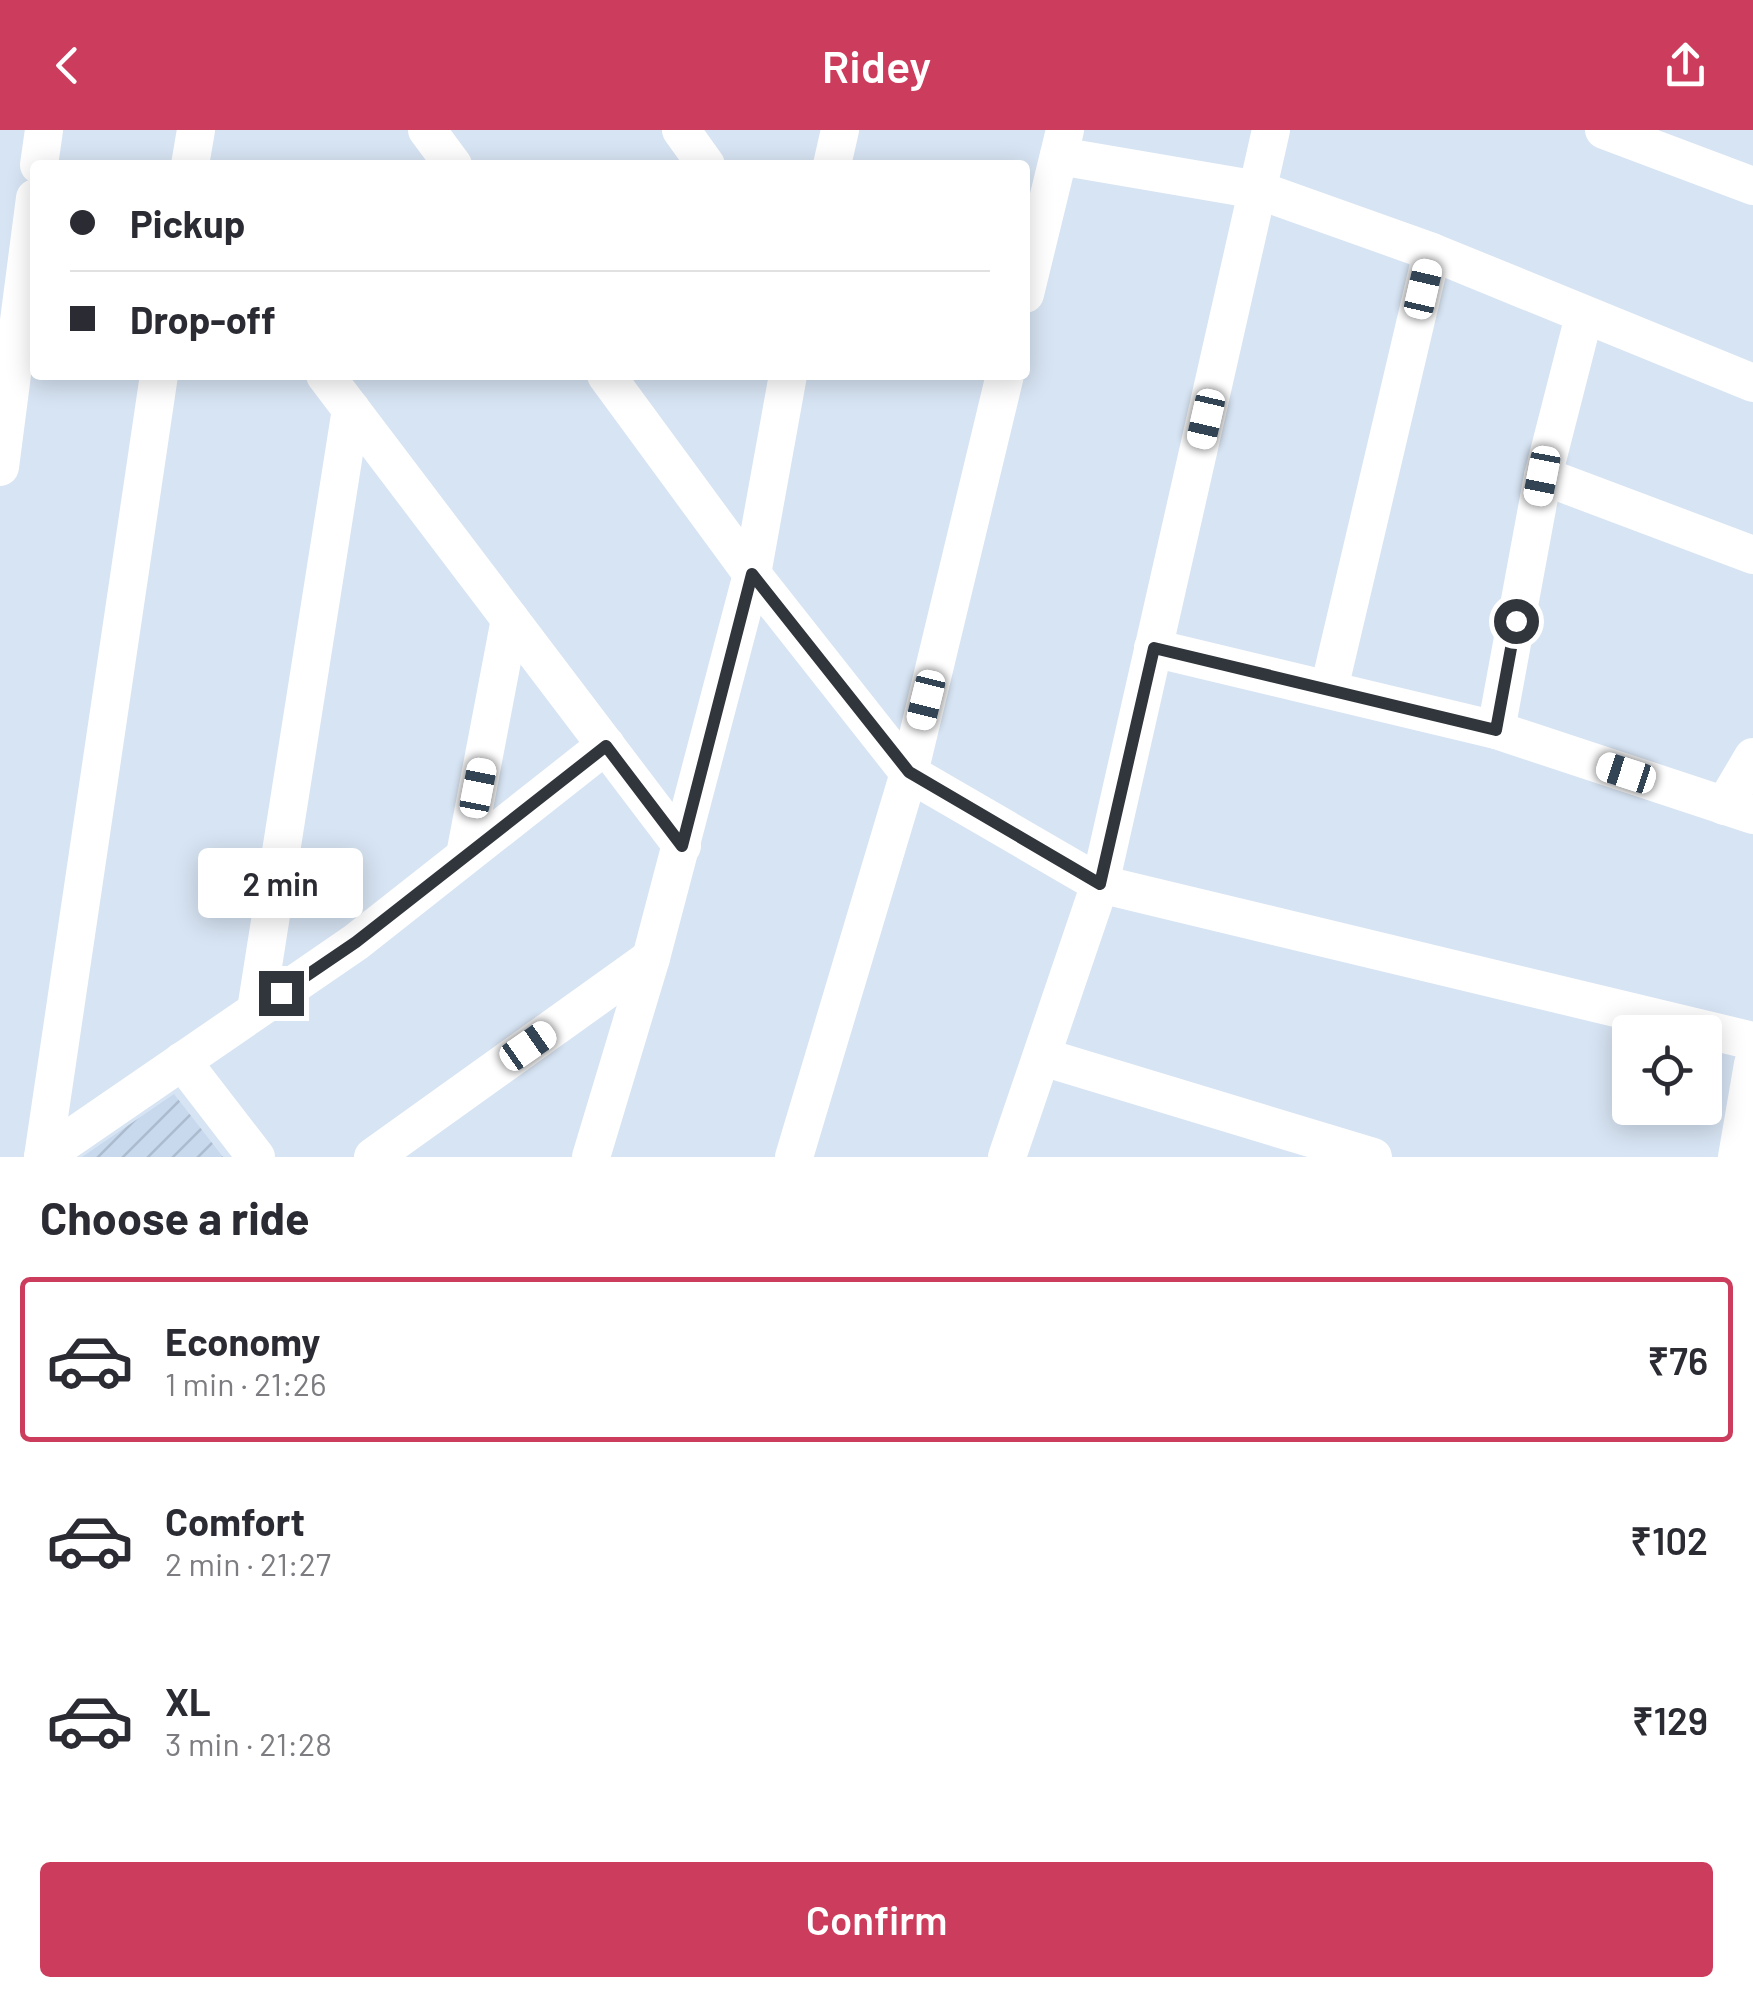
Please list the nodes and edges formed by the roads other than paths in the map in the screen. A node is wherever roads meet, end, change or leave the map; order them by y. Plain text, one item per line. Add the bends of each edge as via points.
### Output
1 (44, 130) edge
2 (196, 130) edge
3 (427, 130) edge
4 (680, 130) edge
5 (840, 130) edge
6 (1271, 130) edge
7 (1604, 130) edge
8 (1062, 143) edge
9 (40, 160) edge
10 (191, 160) edge
11 (449, 160) edge
12 (702, 160) edge
13 (833, 160) edge
14 (1753, 186) edge
15 (1258, 190) junction
16 (30, 232) edge
17 (1432, 252) junction
18 (1030, 274) edge
19 (1584, 316) junction
20 (158, 380) edge
21 (329, 380) edge
22 (610, 380) edge
23 (787, 380) edge
24 (1005, 380) edge
25 (1753, 383) edge
26 (4, 406) edge
27 (351, 409) junction
28 (0, 467) edge
29 (1542, 476) junction
30 (1753, 555) edge
31 (752, 574) junction
32 (510, 619) junction
33 (1154, 648) junction
34 (1328, 689) junction
35 (1496, 730) junction
36 (606, 746) junction
37 (1753, 757) edge
38 (909, 772) junction
39 (1738, 810) edge
40 (682, 846) junction
41 (465, 855) junction
42 (1100, 884) junction
43 (651, 958) junction
44 (256, 1010) junction
45 (1753, 1040) edge
46 (1043, 1057) junction
47 (182, 1061) junction
48 (1753, 1064) edge
49 (44, 1157) edge
50 (256, 1157) edge
51 (373, 1157) edge
52 (590, 1157) edge
53 (794, 1157) edge
54 (1007, 1157) edge
55 (1373, 1157) edge
56 (1737, 1157) edge

1 - 9 street
2 - 10 street
3 - 11 street
4 - 12 street
5 - 13 street
6 - 15 street
7 - 14 street
8 - 15 street
8 - 18 street
15 - 17 street
15 - 33 street
16 - 26 street
17 - 19 street
17 - 34 street
19 - 25 street
19 - 29 street
20 - 49 street
21 - 27 street
22 - 31 street
23 - 31 street
24 - 38 street
26 - 28 street
27 - 32 street
27 - 44 street
29 - 30 street
29 - 35 street
31 - 38 street
31 - 40 street
32 - 36 street
32 - 41 street
33 - 34 street
33 - 42 street
34 - 35 street
35 - 39 street
36 - 40 street
36 - 41 street
37 - 39 street
38 - 42 street
38 - 53 street
40 - 43 street
41 - 44 street
42 - 45 street
42 - 46 street
43 - 51 street
43 - 52 street
44 - 47 street
46 - 54 street
46 - 55 street
47 - 49 street
47 - 50 street
48 - 56 street

